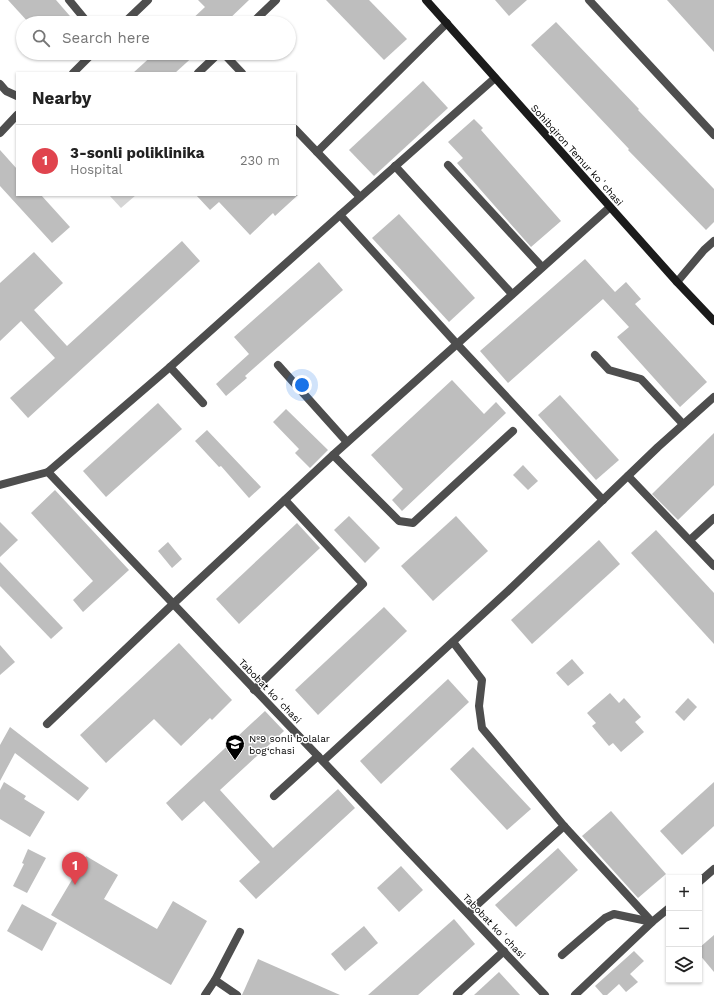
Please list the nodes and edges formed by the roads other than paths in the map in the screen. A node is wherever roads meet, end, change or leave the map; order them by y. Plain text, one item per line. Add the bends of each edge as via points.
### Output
1 (68, 0) edge
2 (148, 0) edge
3 (276, 0) edge
4 (426, 0) edge
5 (589, 0) edge
6 (82, 16) edge
7 (131, 16) edge
8 (259, 16) edge
9 (447, 23) junction
10 (86, 60) edge
11 (212, 60) edge
12 (230, 60) edge
13 (73, 72) edge
14 (199, 72) edge
15 (241, 72) edge
16 (495, 78) junction
17 (0, 84) edge
18 (16, 96) edge
19 (16, 116) edge
20 (296, 130) edge
21 (0, 133) edge
22 (714, 135) edge
23 (317, 152) junction
24 (448, 165) dead end
25 (395, 166) junction
26 (360, 197) junction
27 (610, 207) junction
28 (340, 214) junction
29 (714, 241) edge
30 (542, 267) junction
31 (677, 282) junction
32 (512, 294) junction
33 (714, 321) edge
34 (456, 343) junction
35 (595, 355) dead end
36 (278, 365) dead end
37 (170, 367) junction
38 (714, 397) edge
39 (203, 404) dead end
40 (684, 424) junction
41 (512, 431) dead end
42 (347, 442) junction
43 (333, 455) junction
44 (48, 472) junction
45 (628, 476) junction
46 (0, 486) edge
47 (285, 500) junction
48 (602, 500) junction
49 (714, 518) edge
50 (690, 540) junction
51 (714, 566) edge
52 (173, 604) junction
53 (453, 642) junction
54 (254, 690) junction
55 (47, 724) dead end
56 (320, 759) junction
57 (274, 796) dead end
58 (564, 826) junction
59 (714, 869) edge
60 (702, 879) edge
61 (666, 910) edge
62 (468, 913) junction
63 (652, 922) junction
64 (240, 932) dead end
65 (504, 951) junction
66 (562, 955) dead end
67 (215, 980) junction
68 (205, 995) edge
69 (237, 995) edge
70 (458, 995) edge
71 (545, 995) edge
72 (575, 995) edge

1 - 6 street
2 - 7 street
3 - 8 street
4 - 9 main road, Sohibqiron Temur koʻchasi
5 - 22 street
9 - 16 main road, Sohibqiron Temur koʻchasi
9 - 23 street
10 - 13 street
11 - 14 street
12 - 15 street
16 - 25 street
16 - 27 main road, Sohibqiron Temur koʻchasi
17 - 18 street via 6,91
19 - 21 street
20 - 23 street
23 - 26 street
24 - 30 street
25 - 26 street
25 - 32 street
26 - 28 street
27 - 30 street
27 - 31 main road, Sohibqiron Temur koʻchasi
28 - 34 street
28 - 37 street
29 - 31 street
30 - 32 street
31 - 33 main road, Sohibqiron Temur koʻchasi
32 - 34 street
34 - 42 street
34 - 48 street
35 - 40 street via 609,370 641,379
36 - 42 street
37 - 39 street
37 - 44 street
38 - 40 street
40 - 45 street
41 - 43 street via 414,523 399,522
42 - 43 street
43 - 47 street
44 - 46 street
44 - 52 street, Tabobat koʻchasi
45 - 48 street
45 - 50 street
47 - 52 street
47 - 54 street via 363,584
48 - 53 street
49 - 50 street
50 - 51 street
52 - 54 street, Tabobat koʻchasi
52 - 55 street
53 - 56 street
53 - 58 street via 482,680 479,706 482,728
54 - 56 street, Tabobat koʻchasi
56 - 57 street
56 - 62 street, Tabobat koʻchasi
58 - 62 street
58 - 63 street
59 - 60 street
61 - 63 street
62 - 65 street, Tabobat koʻchasi
63 - 66 street via 614,914 605,918
63 - 72 street
64 - 67 street
65 - 70 street
65 - 71 street, Tabobat koʻchasi
67 - 68 street
67 - 69 street

